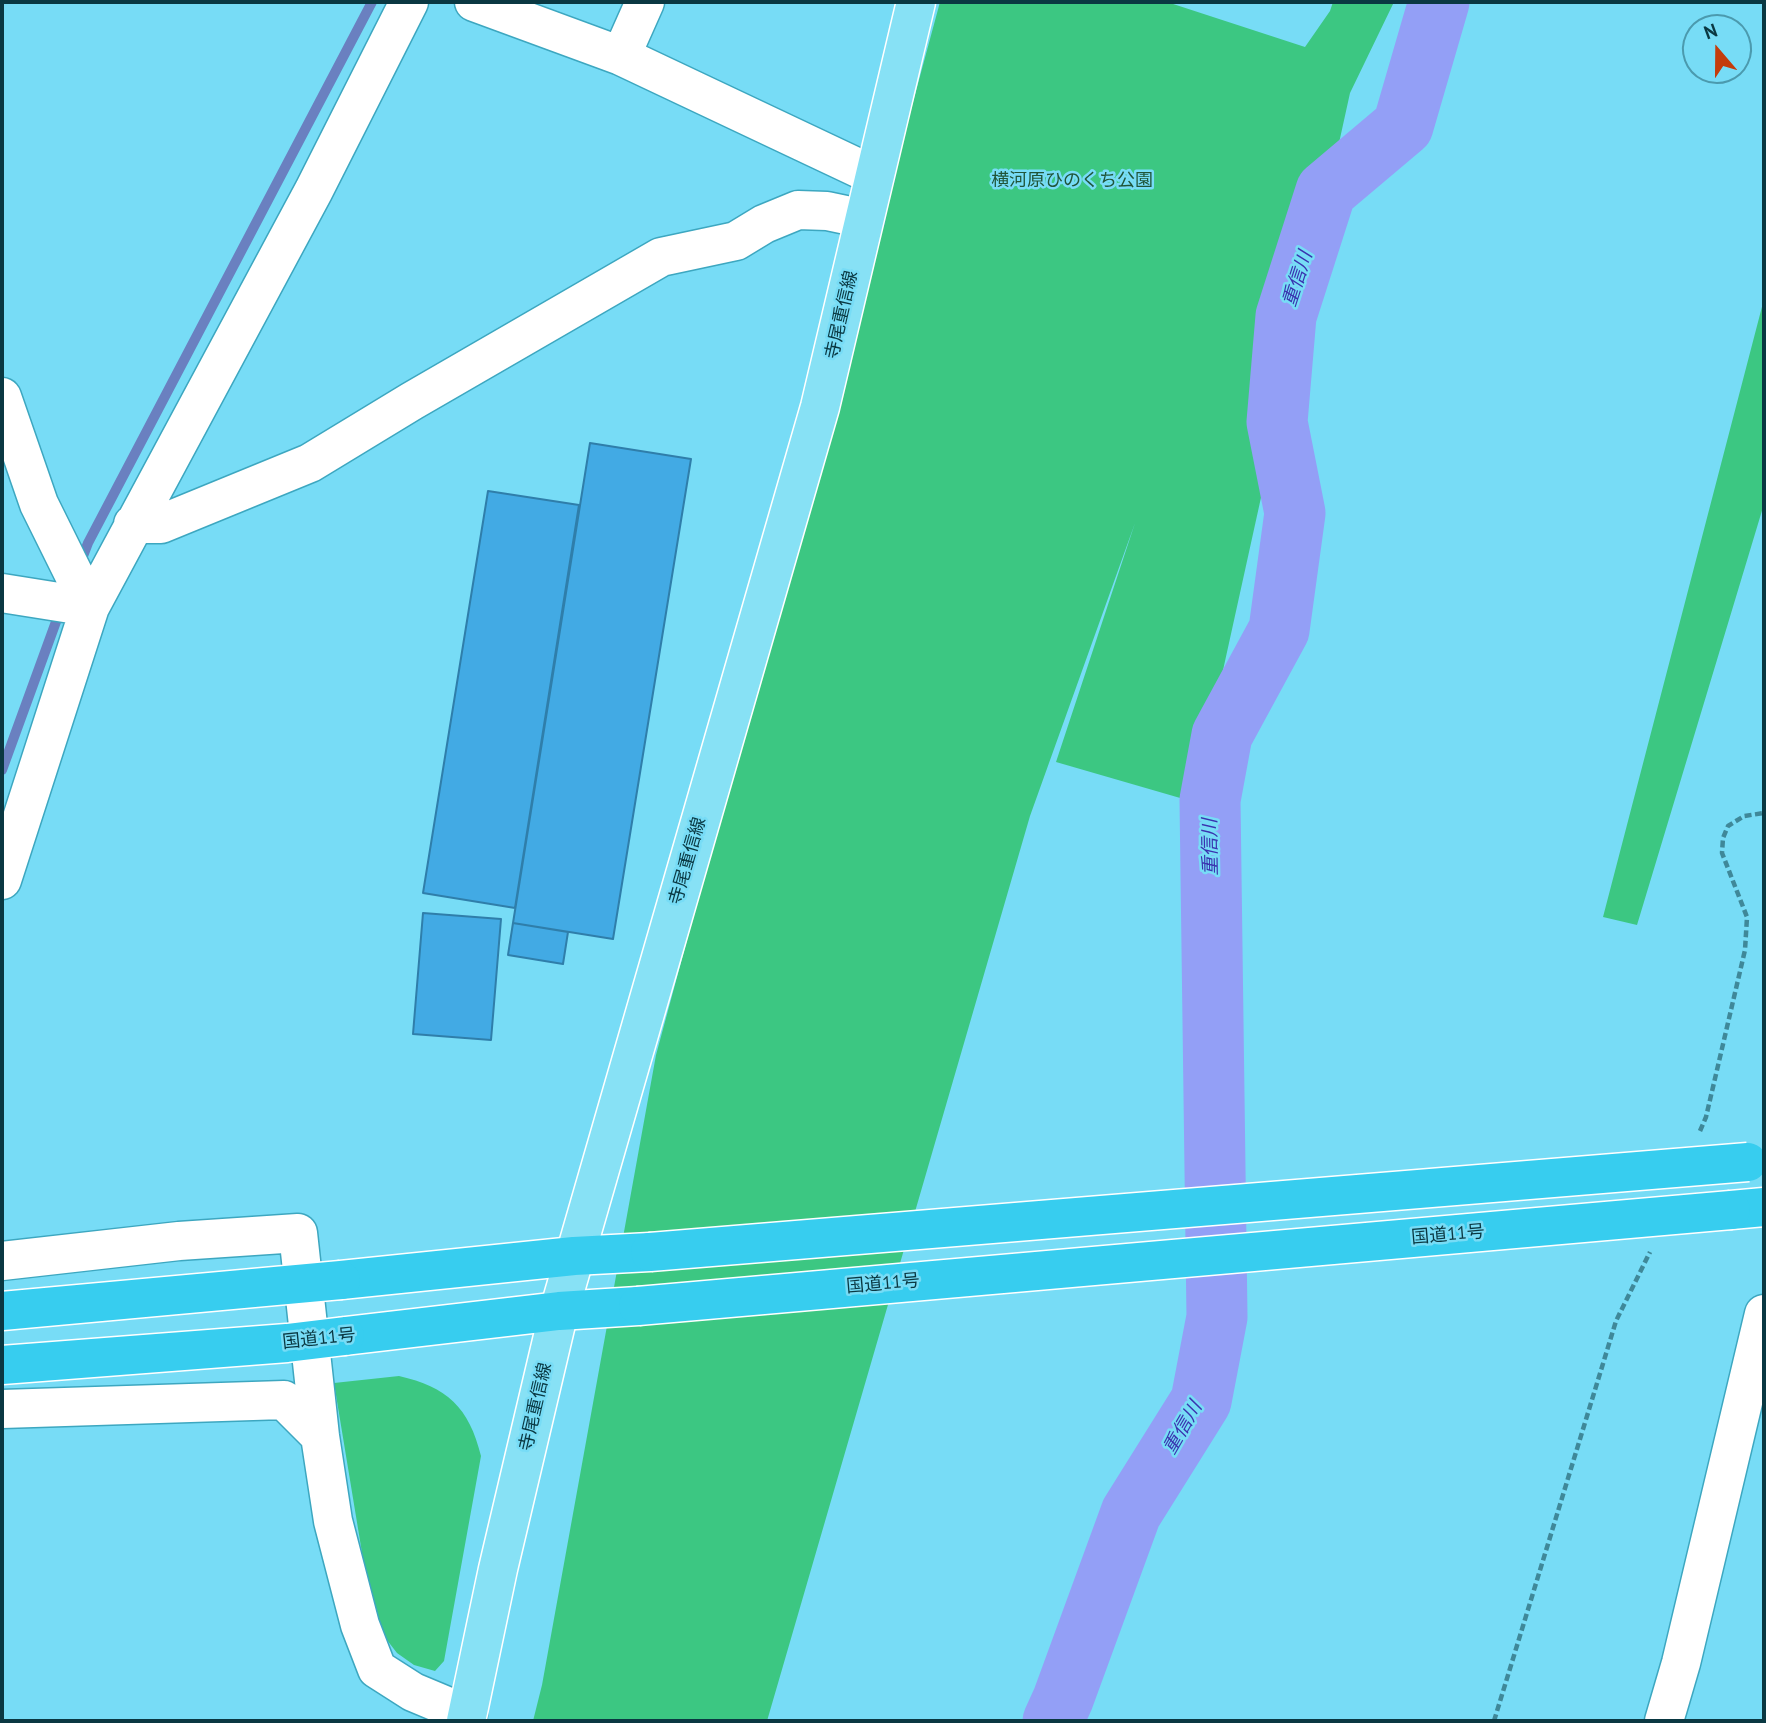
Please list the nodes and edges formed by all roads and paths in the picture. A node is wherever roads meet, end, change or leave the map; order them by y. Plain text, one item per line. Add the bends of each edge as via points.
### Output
1 (409, 2) edge
2 (474, 2) edge
3 (645, 2) edge
4 (916, 2) edge
5 (621, 56) junction
6 (875, 176) junction
7 (865, 219) junction
8 (2, 397) edge
9 (133, 524) junction
10 (2, 593) edge
11 (90, 607) junction
12 (2, 880) edge
13 (1756, 1162) edge
14 (1748, 1209) edge
15 (574, 1256) junction
16 (2, 1261) edge
17 (2, 1311) edge
18 (559, 1311) junction
19 (1764, 1314) edge
20 (2, 1365) edge
21 (2, 1409) edge
22 (320, 1436) junction
23 (467, 1718) edge
24 (1664, 1721) edge

1 - 9 street via 314,190
2 - 5 street
3 - 5 street
4 - 6 main road, 寺尾重信線
5 - 6 street
6 - 7 main road, 寺尾重信線
7 - 9 street via 798,210 736,241 661,257 310,463 161,524
7 - 15 main road, 寺尾重信線 via 820,407
8 - 11 street via 38,504
9 - 11 street
10 - 11 street
11 - 12 street
13 - 15 highway, bridge
14 - 18 highway, 国道11号, bridge
15 - 17 highway, bridge
15 - 18 main road, 寺尾重信線
16 - 22 street via 298,1233
18 - 20 highway, 国道11号, bridge via 287,1343
18 - 23 main road, 寺尾重信線
19 - 24 street
21 - 22 street via 284,1400
22 - 23 street via 333,1521 360,1625 377,1669

